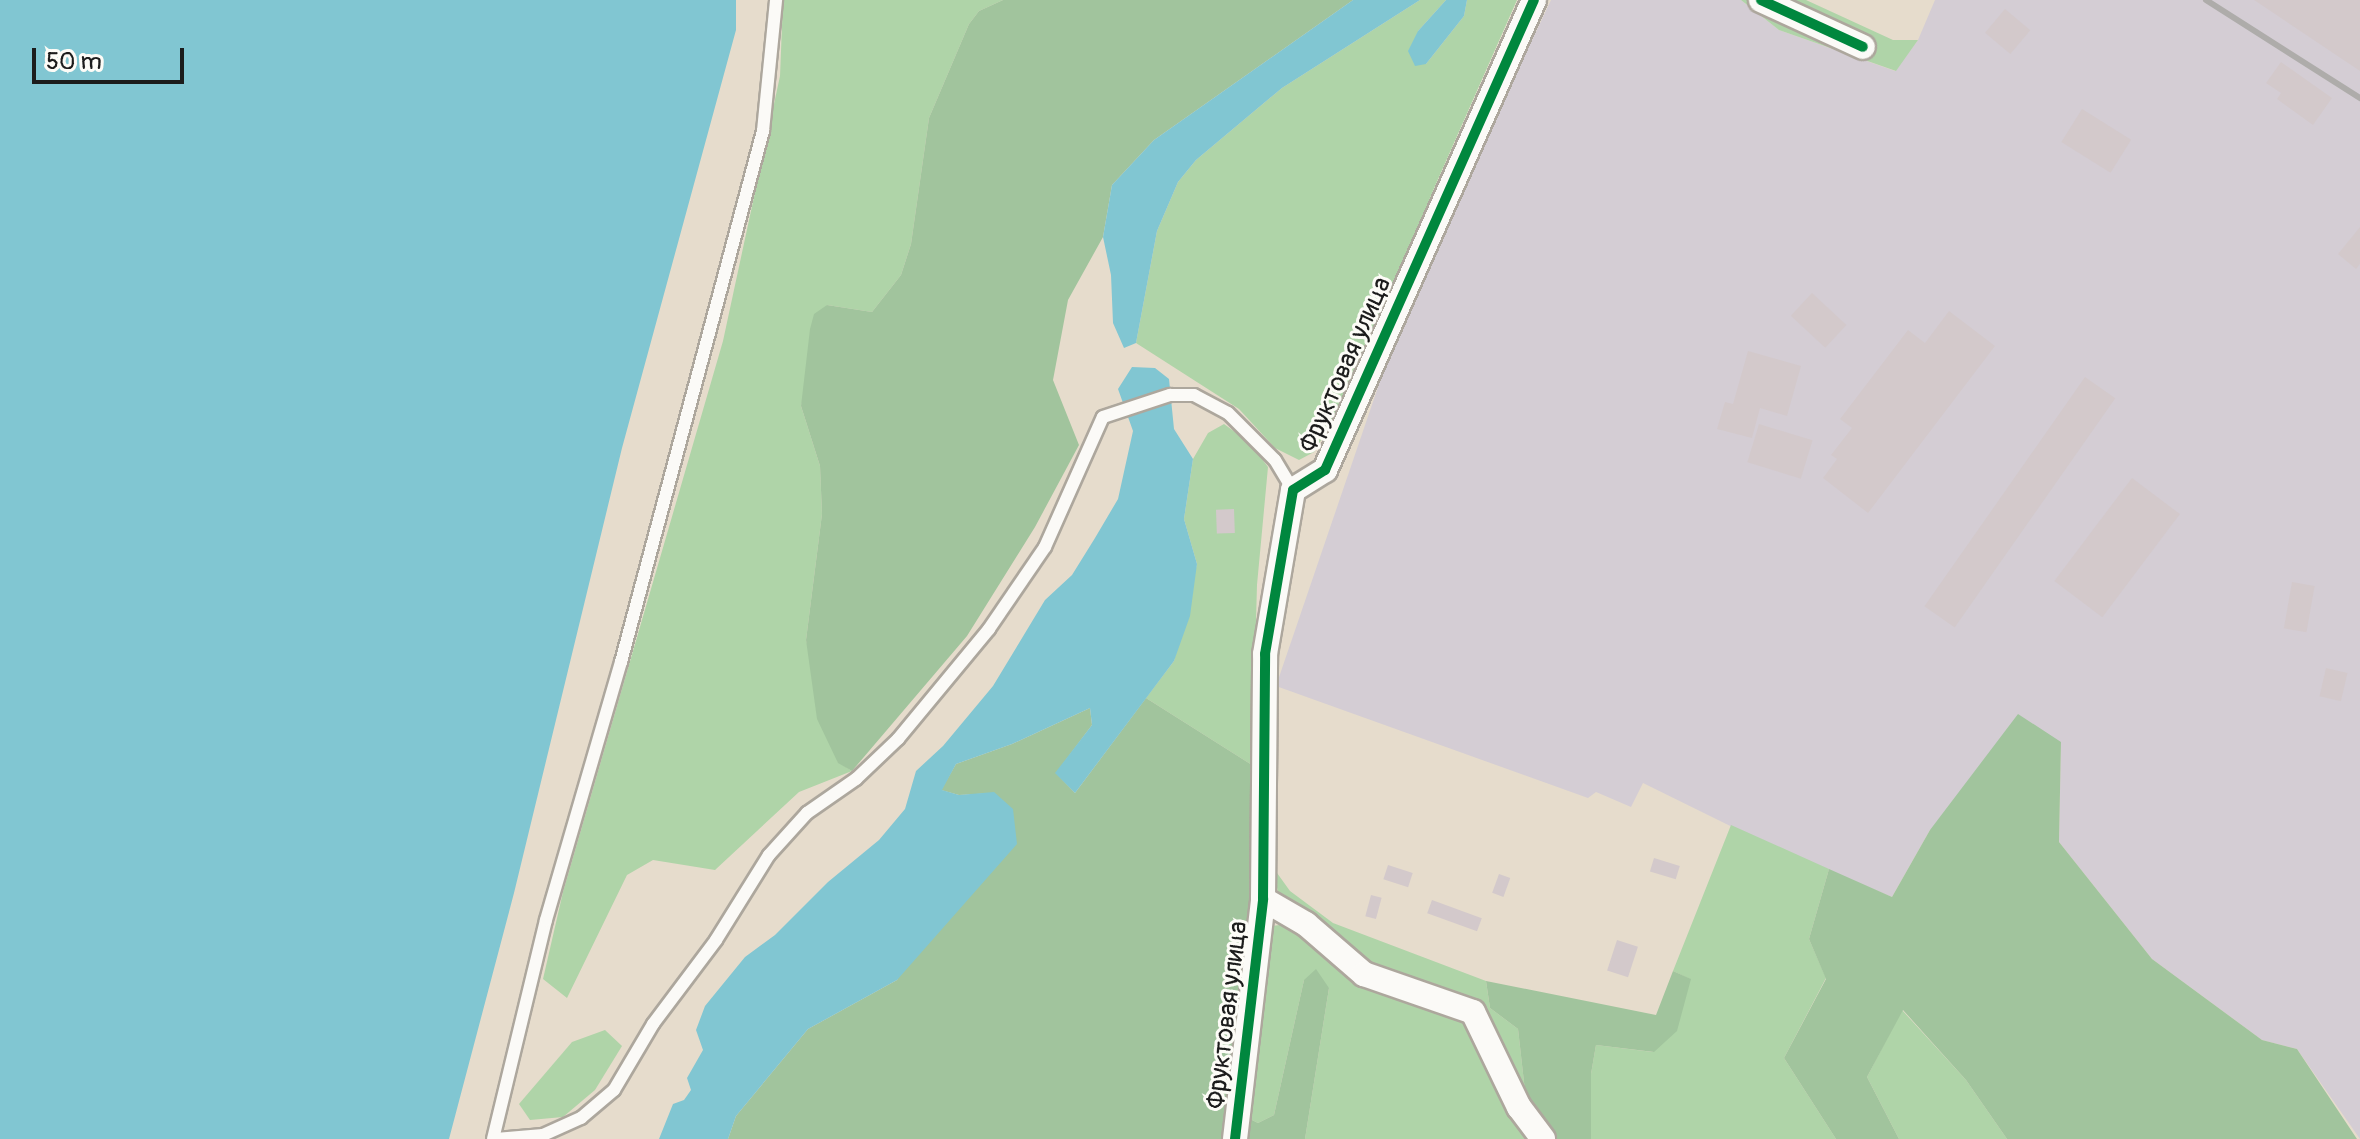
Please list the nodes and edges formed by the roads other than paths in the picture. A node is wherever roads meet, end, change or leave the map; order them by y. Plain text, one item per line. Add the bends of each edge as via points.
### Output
1 (776, 0) edge
2 (1534, 0) edge
3 (1761, 0) edge
4 (1863, 47) dead end
5 (1293, 490) junction
6 (1263, 899) junction
7 (494, 1139) edge
8 (1235, 1139) edge
9 (1543, 1139) edge

1 - 7 lane via 763,131 546,920
2 - 5 street, Фруктовая улица via 1325,470
3 - 4 street
5 - 6 street, Фруктовая улица via 1265,654
5 - 7 lane via 1275,460 1228,413 1194,395 1170,395 1103,417 1045,547 989,629 898,739 856,779 807,813 769,855 614,1090 581,1118 543,1135
6 - 8 street, Фруктовая улица
6 - 9 street, Фруктовая улица via 1306,924 1364,974 1473,1012 1519,1107

